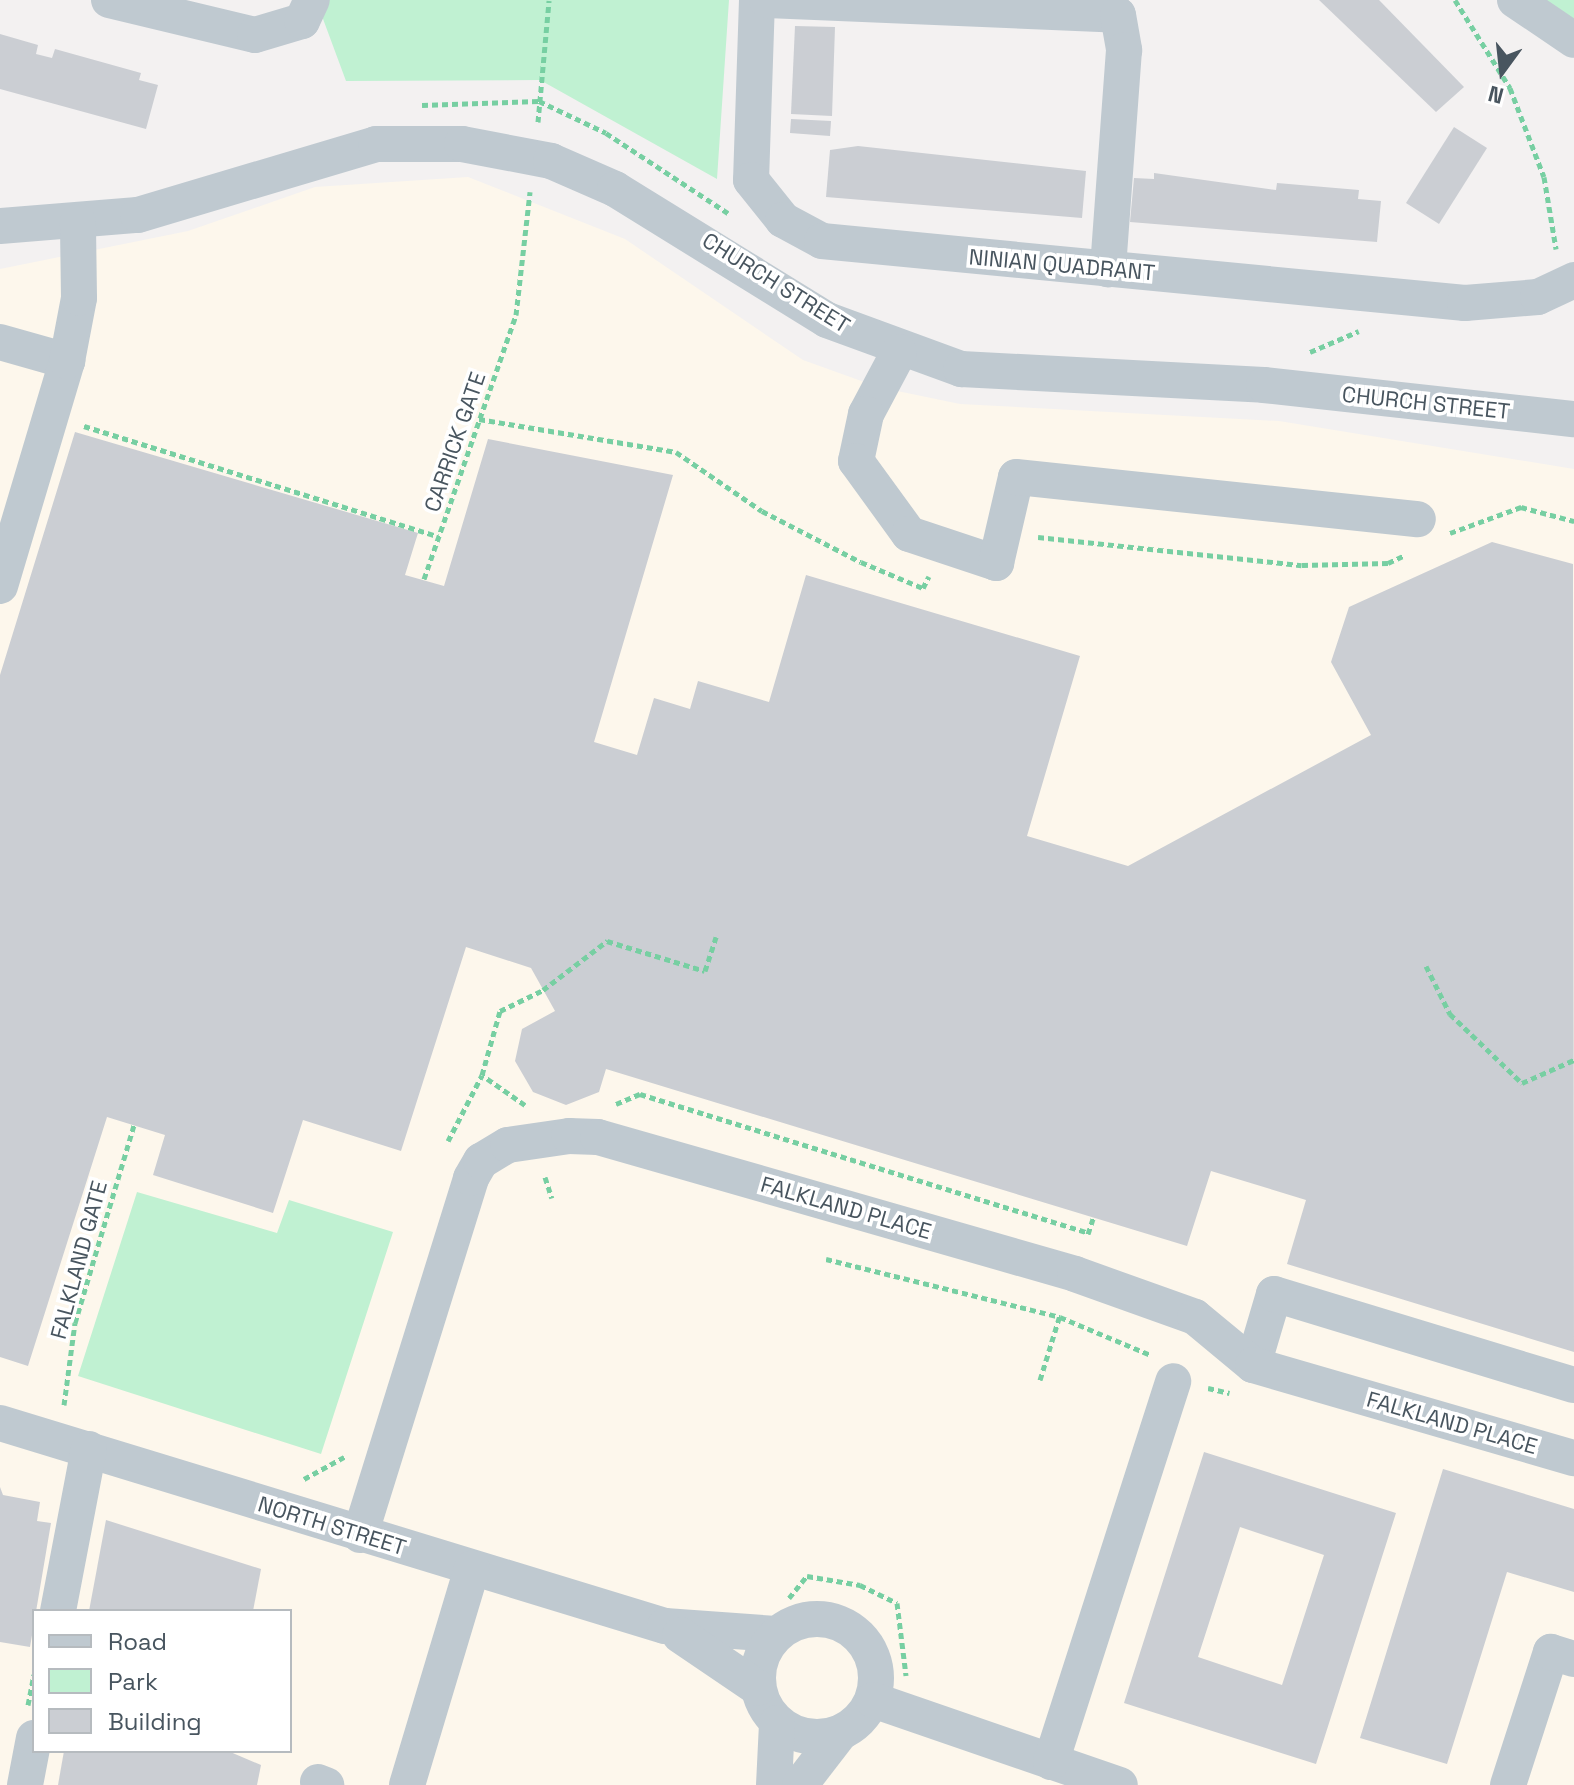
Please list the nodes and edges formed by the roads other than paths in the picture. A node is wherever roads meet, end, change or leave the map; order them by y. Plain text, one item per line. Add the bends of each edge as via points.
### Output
1 (109, 0) edge
2 (312, 0) edge
3 (757, 0) edge
4 (767, 0) edge
5 (1515, 0) edge
6 (1574, 40) edge
7 (78, 222) junction
8 (0, 226) edge
9 (1108, 269) junction
10 (1568, 284) edge
11 (0, 342) edge
12 (899, 352) junction
13 (67, 361) junction
14 (1574, 419) edge
15 (1418, 519) dead end
16 (0, 586) edge
17 (1253, 1365) junction
18 (1173, 1381) road end
19 (1574, 1385) edge
20 (0, 1423) edge
21 (89, 1449) junction
22 (1574, 1458) edge
23 (360, 1535) junction
24 (472, 1569) junction
25 (58, 1609) edge
26 (775, 1617) junction
27 (665, 1626) junction
28 (1574, 1659) edge
29 (758, 1688) junction
30 (873, 1700) junction
31 (777, 1723) junction
32 (840, 1733) junction
33 (32, 1748) edge
34 (1051, 1762) junction
35 (25, 1785) edge
36 (407, 1785) edge
37 (774, 1785) edge
38 (800, 1785) edge
39 (1120, 1785) edge
40 (1508, 1785) edge

1 - 2 street via 255,35 281,33 302,21
3 - 9 street, NINIAN QUADRANT via 751,180 783,220 822,241
4 - 9 street via 1118,15 1124,50
5 - 6 street
7 - 8 street, CHURCH STREET
7 - 12 street, CHURCH STREET via 138,215 376,144 462,144 551,161 615,189 827,320
7 - 13 street via 79,298
9 - 10 street, NINIAN QUADRANT via 1465,303 1508,302
11 - 13 street
12 - 14 street, CHURCH STREET via 961,369 1264,385
12 - 15 street via 866,414 856,461 909,534 996,563 1016,477
13 - 16 street
17 - 19 street via 1274,1294
17 - 22 street, FALKLAND PLACE
17 - 23 street, FALKLAND PLACE via 1195,1317 1075,1274 598,1137 508,1145 481,1161 471,1178
18 - 34 street
20 - 21 street, NORTH STREET
21 - 23 street, NORTH STREET
21 - 25 street
23 - 24 street, NORTH STREET
24 - 27 street, NORTH STREET
24 - 36 street
26 - 27 street, NORTH STREET
26 - 29 street
26 - 30 street via 851,1629 874,1660
27 - 29 street, NORTH STREET
28 - 40 street via 1551,1652
29 - 31 street
30 - 32 street
30 - 34 street
31 - 32 street via 811,1738
31 - 37 street
32 - 38 street
33 - 35 street
34 - 39 street

